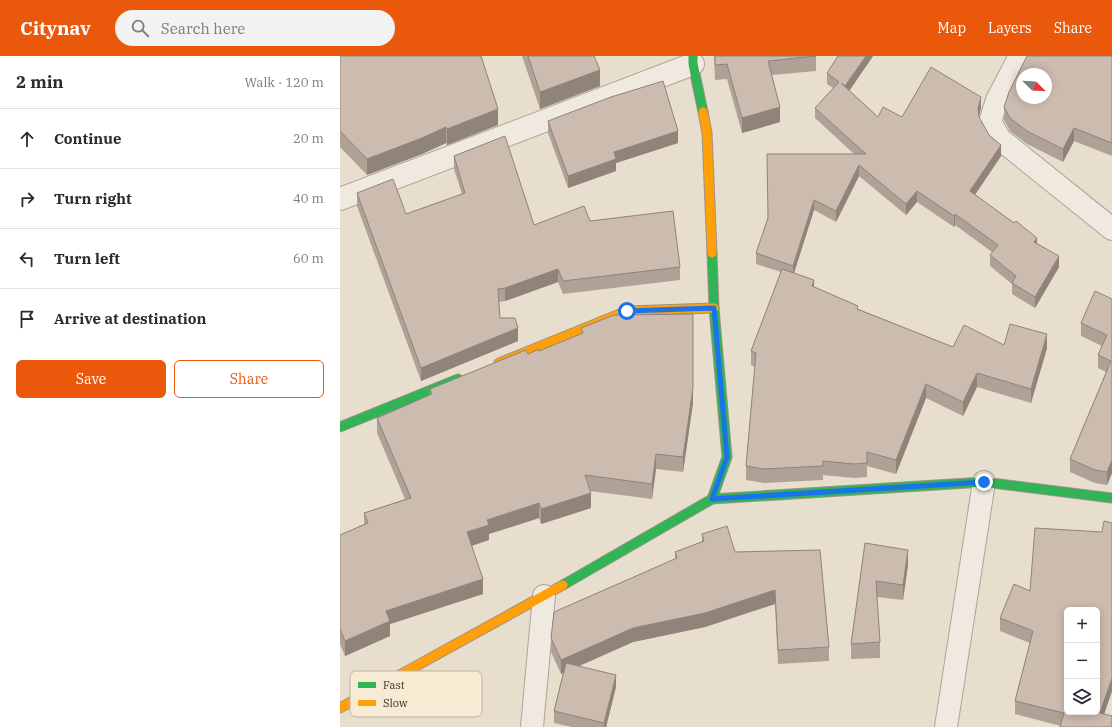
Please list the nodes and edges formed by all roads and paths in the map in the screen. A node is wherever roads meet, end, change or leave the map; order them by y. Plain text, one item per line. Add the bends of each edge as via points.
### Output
1 (1020, 56) edge
2 (693, 60) edge
3 (340, 199) edge
4 (1112, 229) edge
5 (714, 308) junction
6 (487, 368) edge
7 (465, 376) edge
8 (340, 427) edge
9 (984, 482) junction
10 (1112, 498) edge
11 (712, 499) junction
12 (544, 596) junction
13 (407, 671) edge
14 (350, 703) edge
15 (340, 708) edge
16 (532, 727) edge
17 (946, 727) edge

1 - 4 street via 996,100 990,122 1000,139
2 - 3 street
2 - 5 street via 707,133
5 - 6 street via 627,311
5 - 11 street via 727,457
7 - 8 street
9 - 10 street
9 - 11 street
9 - 17 street
11 - 12 street
12 - 13 street
12 - 16 street
14 - 15 street

